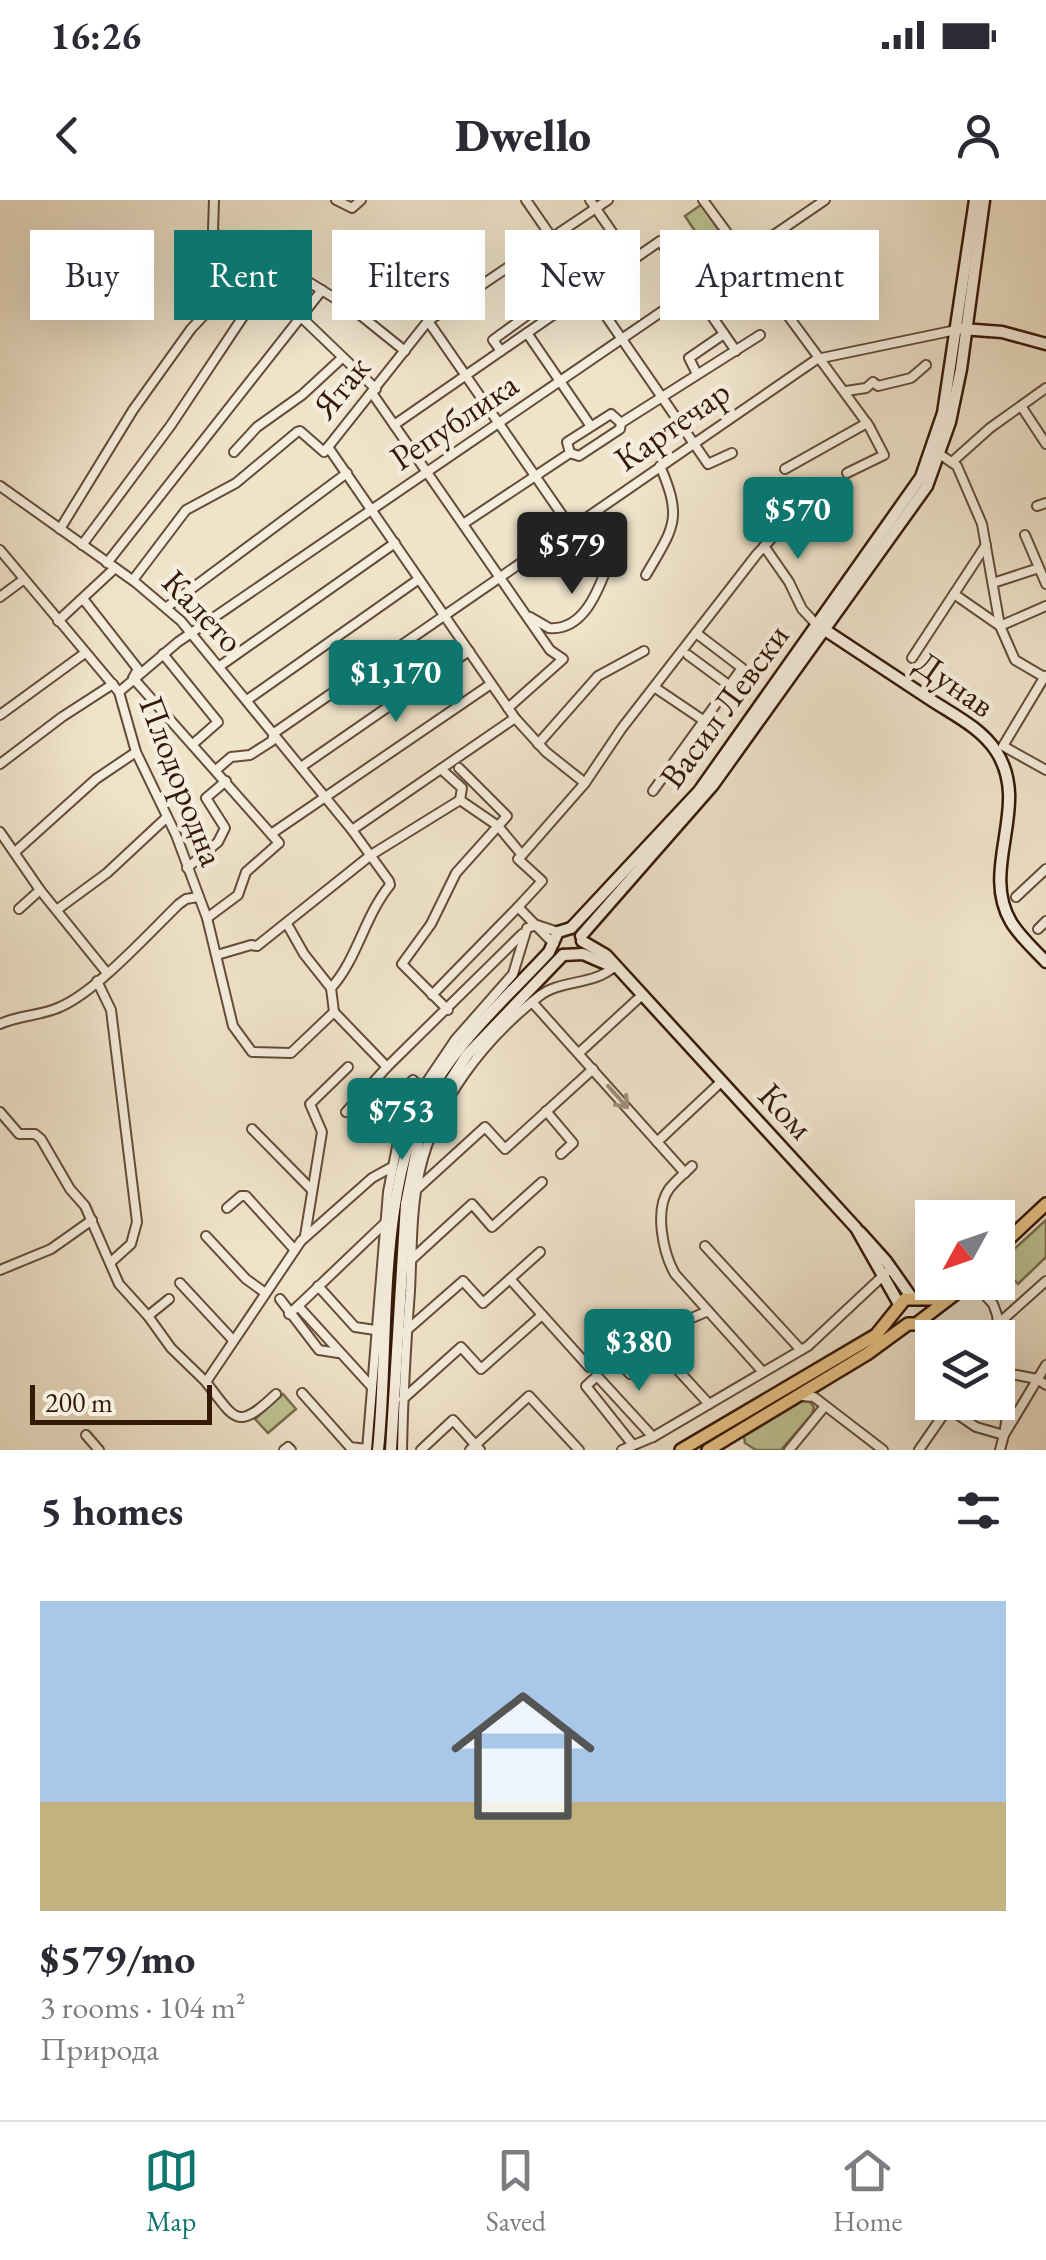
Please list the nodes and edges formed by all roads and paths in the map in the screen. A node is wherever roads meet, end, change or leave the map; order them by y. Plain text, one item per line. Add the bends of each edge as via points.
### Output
1 (214, 200) edge
2 (336, 200) edge
3 (360, 200) edge
4 (526, 200) edge
5 (608, 200) edge
6 (704, 200) edge
7 (825, 200) edge
8 (975, 200) edge
9 (984, 200) edge
10 (593, 204) edge
11 (213, 230) edge
12 (547, 230) edge
13 (562, 230) edge
14 (611, 230) edge
15 (725, 230) edge
16 (781, 230) edge
17 (505, 270) edge
18 (312, 284) edge
19 (322, 290) junction
20 (332, 296) edge
21 (312, 302) edge
22 (660, 313) edge
23 (199, 320) edge
24 (241, 320) edge
25 (297, 320) edge
26 (304, 320) edge
27 (366, 320) edge
28 (520, 320) edge
29 (546, 320) edge
30 (609, 320) edge
31 (714, 320) edge
32 (789, 320) edge
33 (428, 321) junction
34 (514, 324) junction
35 (962, 330) junction
36 (724, 334) junction
37 (525, 335) junction
38 (760, 335) dead end
39 (622, 339) junction
40 (1046, 344) edge
41 (404, 351) junction
42 (501, 351) junction
43 (736, 351) junction
44 (342, 358) junction
45 (817, 359) junction
46 (926, 365) dead end
47 (696, 372) junction
48 (466, 376) junction
49 (561, 382) junction
50 (1046, 388) edge
51 (374, 391) junction
52 (846, 391) junction
53 (660, 395) junction
54 (1021, 406) junction
55 (867, 422) junction
56 (621, 423) junction
57 (499, 424) junction
58 (394, 425) junction
59 (590, 425) junction
60 (694, 443) junction
61 (1046, 444) edge
62 (328, 447) junction
63 (234, 452) dead end
64 (935, 452) junction
65 (570, 453) junction
66 (732, 453) dead end
67 (952, 462) junction
68 (660, 466) junction
69 (785, 469) dead end
70 (346, 472) junction
71 (847, 472) dead end
72 (427, 474) junction
73 (534, 475) junction
74 (0, 486) edge
75 (814, 493) dead end
76 (372, 510) junction
77 (462, 524) junction
78 (60, 529) junction
79 (573, 532) junction
80 (1025, 534) dead end
81 (395, 543) junction
82 (987, 544) junction
83 (82, 546) junction
84 (764, 546) junction
85 (600, 547) dead end
86 (0, 550) edge
87 (111, 565) junction
88 (1039, 568) junction
89 (646, 575) dead end
90 (500, 578) junction
91 (420, 579) junction
92 (23, 580) junction
93 (133, 580) junction
94 (993, 582) junction
95 (1046, 584) edge
96 (954, 594) junction
97 (0, 597) edge
98 (84, 600) junction
99 (167, 606) junction
100 (1046, 606) edge
101 (524, 614) junction
102 (444, 616) junction
103 (58, 621) junction
104 (1000, 626) junction
105 (821, 628) junction
106 (194, 633) junction
107 (696, 633) junction
108 (469, 651) junction
109 (644, 651) dead end
110 (85, 652) junction
111 (163, 654) junction
112 (688, 655) dead end
113 (912, 658) dead end
114 (220, 666) junction
115 (1045, 676) edge
116 (133, 678) junction
117 (491, 684) junction
118 (654, 686) junction
119 (730, 686) junction
120 (116, 688) junction
121 (248, 700) junction
122 (508, 708) junction
123 (0, 715) edge
124 (515, 718) junction
125 (703, 720) junction
126 (274, 733) junction
127 (193, 744) junction
128 (538, 744) junction
129 (136, 752) junction
130 (0, 764) edge
131 (301, 768) junction
132 (459, 768) dead end
133 (442, 769) junction
134 (216, 770) junction
135 (1046, 770) edge
136 (226, 782) junction
137 (585, 782) junction
138 (653, 791) dead end
139 (326, 798) junction
140 (460, 800) junction
141 (166, 818) junction
142 (498, 826) junction
143 (352, 830) junction
144 (0, 832) edge
145 (271, 834) junction
146 (15, 852) junction
147 (371, 855) junction
148 (522, 855) junction
149 (188, 868) junction
150 (1046, 870) edge
151 (40, 890) junction
152 (1016, 896) dead end
153 (198, 897) junction
154 (518, 906) junction
155 (19, 909) dead end
156 (58, 910) junction
157 (207, 918) junction
158 (1046, 921) edge
159 (286, 924) junction
160 (537, 925) junction
161 (571, 928) junction
162 (1038, 929) dead end
163 (524, 933) junction
164 (556, 938) junction
165 (582, 938) junction
166 (577, 953) junction
167 (216, 955) junction
168 (563, 955) junction
169 (601, 961) junction
170 (1046, 961) edge
171 (614, 968) junction
172 (107, 972) junction
173 (590, 979) junction
174 (97, 982) junction
175 (331, 988) junction
176 (432, 994) junction
177 (641, 996) junction
178 (532, 1002) junction
179 (448, 1010) junction
180 (334, 1012) junction
181 (0, 1024) edge
182 (579, 1053) junction
183 (348, 1066) dead end
184 (387, 1067) junction
185 (593, 1069) junction
186 (721, 1082) junction
187 (422, 1088) junction
188 (0, 1112) edge
189 (346, 1112) dead end
190 (546, 1112) junction
191 (252, 1129) dead end
192 (363, 1129) dead end
193 (657, 1142) junction
194 (560, 1154) dead end
195 (692, 1166) dead end
196 (392, 1167) junction
197 (685, 1173) junction
198 (542, 1182) dead end
199 (417, 1189) junction
200 (311, 1194) junction
201 (1046, 1204) edge
202 (227, 1208) dead end
203 (1046, 1214) edge
204 (327, 1216) junction
205 (92, 1220) junction
206 (386, 1222) junction
207 (1015, 1232) edge
208 (206, 1236) dead end
209 (305, 1236) junction
210 (1015, 1242) edge
211 (704, 1246) dead end
212 (294, 1249) junction
213 (540, 1252) dead end
214 (412, 1260) junction
215 (111, 1262) junction
216 (0, 1270) edge
217 (887, 1272) junction
218 (510, 1279) junction
219 (1046, 1282) edge
220 (180, 1283) dead end
221 (318, 1286) junction
222 (264, 1292) junction
223 (169, 1298) dead end
224 (280, 1299) dead end
225 (915, 1299) joint
226 (916, 1300) edge
227 (947, 1300) edge
228 (298, 1306) junction
229 (898, 1307) junction
230 (708, 1310) junction
231 (289, 1314) junction
232 (542, 1315) junction
233 (923, 1315) junction
234 (148, 1316) junction
235 (1002, 1320) edge
236 (908, 1324) junction
237 (375, 1330) junction
238 (407, 1330) junction
239 (232, 1340) junction
240 (653, 1343) junction
241 (801, 1350) junction
242 (338, 1353) junction
243 (616, 1359) dead end
244 (1046, 1365) edge
245 (589, 1367) dead end
246 (762, 1372) junction
247 (1015, 1375) edge
248 (824, 1379) junction
249 (1037, 1379) junction
250 (206, 1382) junction
251 (1046, 1385) edge
252 (371, 1386) junction
253 (302, 1392) dead end
254 (276, 1394) dead end
255 (796, 1397) junction
256 (403, 1398) junction
257 (709, 1404) junction
258 (825, 1406) junction
259 (1006, 1420) edge
260 (375, 1426) junction
261 (86, 1434) dead end
262 (1004, 1435) junction
263 (653, 1438) junction
264 (632, 1446) junction
265 (475, 1448) edge
266 (876, 1448) edge
267 (99, 1450) edge
268 (370, 1450) edge
269 (391, 1450) edge
270 (402, 1450) edge
271 (421, 1450) edge
272 (579, 1450) edge
273 (622, 1450) edge
274 (681, 1450) edge
275 (708, 1450) edge
276 (789, 1450) edge
277 (920, 1450) edge
278 (1000, 1450) edge

1 - 11 street
2 - 3 street via 352,208
4 - 12 street
5 - 10 street, Ятак
6 - 15 street
7 - 16 street, Република
8 - 35 main road
9 - 35 main road
10 - 13 street, Ятак
10 - 14 street
17 - 33 street, Ятак
18 - 19 street
19 - 20 street
19 - 21 street
22 - 39 street, Република
23 - 78 street via 133,410
24 - 83 street
25 - 87 street
26 - 44 street
27 - 41 street
28 - 34 street
29 - 37 street
30 - 39 street
31 - 36 street
32 - 45 street
33 - 41 street, Ятак
33 - 48 street
34 - 37 street
34 - 42 street via 493,340
35 - 40 main road
35 - 45 street
35 - 64 main road, Васил Левски
36 - 43 street
36 - 47 street via 689,358
37 - 42 street
37 - 49 street
38 - 43 street
39 - 49 street, Република
39 - 53 street
41 - 51 street, Ятак
42 - 48 street
43 - 47 street
44 - 51 street
44 - 63 street
45 - 52 street
45 - 60 street, Картечар
46 - 52 street via 907,379
47 - 53 street
48 - 57 street
48 - 58 street
49 - 57 street, Република
49 - 59 street
50 - 54 street
51 - 58 street
51 - 62 street, Ятак
52 - 55 street
53 - 56 street
53 - 60 street
54 - 61 street
54 - 67 street
55 - 69 street
55 - 71 street via 884,455
56 - 59 street via 611,414
56 - 65 street via 579,456
57 - 72 street, Република
57 - 73 street
58 - 72 street
59 - 65 street via 567,442
60 - 66 street via 708,464
60 - 68 street, Картечар
62 - 70 street
62 - 93 street, Ятак via 324,452 297,432 236,483 186,510
64 - 67 street
64 - 105 main road, Васил Левски via 927,486
65 - 73 street
67 - 82 street
68 - 79 street, Картечар
68 - 89 street via 676,519
70 - 76 street
70 - 99 street
72 - 76 street, Република
72 - 77 street
73 - 77 street
73 - 79 street
74 - 78 street, Калето
75 - 84 street
76 - 81 street
76 - 106 street, Република
77 - 90 street
78 - 83 street, Калето
79 - 90 street, Картечар
80 - 88 street
81 - 91 street
81 - 114 street
82 - 94 street
82 - 96 street
83 - 87 street, Калето
84 - 105 street, Дунав
84 - 107 street
85 - 101 street via 607,568 574,623 548,628
86 - 92 street, Плодородна
87 - 93 street, Калето
87 - 98 street
88 - 94 street
88 - 95 street
90 - 101 street
90 - 102 street, Картечар
91 - 102 street
91 - 121 street
92 - 97 street
92 - 103 street, Плодородна
93 - 99 street, Калето
94 - 104 street
96 - 104 street
96 - 113 street
98 - 103 street
98 - 116 street via 138,669
99 - 106 street, Калето
100 - 104 street
101 - 122 street via 562,662
102 - 108 street
102 - 126 street, Картечар
103 - 110 street, Плодородна
104 - 115 street via 1014,660
105 - 161 main road, Васил Левски via 699,792
105 - 165 main road, Васил Левски via 714,785
105 - 170 main road, Дунав via 974,728 998,754 1012,799 1003,900 1011,923
106 - 111 street, Република
106 - 114 street, Калето
107 - 118 street
107 - 119 street via 742,668
108 - 117 street
108 - 131 street
109 - 128 street via 598,676
110 - 120 street, Плодородна
110 - 123 street
111 - 116 street, Република
111 - 127 street via 218,722
112 - 119 street
114 - 121 street, Калето
115 - 135 street via 1004,746
116 - 120 street, Република
116 - 127 street
117 - 122 street
117 - 139 street
118 - 125 street
118 - 137 street
119 - 125 street
120 - 129 street, Плодородна
120 - 130 street, Република via 62,717
121 - 126 street, Калето
122 - 124 street
124 - 128 street
124 - 133 street
125 - 138 street
126 - 131 street, Калето
126 - 134 street, Картечар via 250,755 231,757
127 - 134 street
128 - 137 street
129 - 141 street, Плодородна
129 - 146 street
131 - 139 street, Калето
132 - 142 street via 507,816
133 - 140 street via 462,788
133 - 143 street
134 - 136 street
136 - 145 street
136 - 149 street via 206,798 225,828
137 - 148 street
139 - 143 street, Калето
139 - 145 street
140 - 142 street
140 - 147 street
141 - 149 street, Плодородна
141 - 156 street
142 - 148 street
142 - 176 street via 456,873 402,964
143 - 147 street, Калето
144 - 146 street
145 - 157 street via 279,843 246,872 238,895
146 - 151 street
147 - 159 street
147 - 175 street, Калето via 390,885
148 - 154 street via 518,859 542,881
149 - 153 street, Плодородна
150 - 152 street
151 - 155 street
151 - 156 street
153 - 157 street, Плодородна
153 - 172 street via 186,898
154 - 160 street
154 - 176 street
156 - 172 street
157 - 167 street, Плодородна
158 - 162 street
159 - 167 street via 258,946
159 - 175 street
160 - 163 street
160 - 164 street
161 - 164 main road
161 - 165 main road
163 - 179 street
163 - 187 street via 513,974
164 - 168 main road
164 - 260 main road via 454,1057 414,1125 400,1178
165 - 166 main road, Васил Левски
165 - 171 main road
166 - 168 main road
166 - 169 main road
167 - 180 street, Плодородна via 232,1026 252,1052 291,1053
168 - 269 main road via 455,1070 419,1139 406,1204
169 - 171 main road
169 - 173 street
171 - 173 street
171 - 177 main road, Ком
172 - 174 street
173 - 178 street via 548,990
174 - 181 street via 60,1008
174 - 215 street via 111,1010 137,1222 131,1244
175 - 180 street
176 - 179 street
177 - 182 street
177 - 186 main road, Ком
178 - 182 street
178 - 199 street via 474,1060 446,1101
179 - 184 street
180 - 184 street
182 - 185 street
183 - 200 street via 310,1104 322,1130
184 - 189 street
185 - 190 street
185 -> 193 street
186 - 193 street
186 - 217 main road, Ком via 856,1228
187 - 192 street via 413,1080
187 - 196 street
188 - 205 street via 19,1134 38,1136
190 - 194 street via 573,1143
190 - 199 street via 505,1149 485,1126
191 - 200 street
193 - 197 street
195 - 197 street
196 - 204 street
196 - 206 street
197 - 230 street via 663,1202 667,1256
198 - 214 street via 492,1227 472,1204
199 - 214 street
200 - 204 street
200 - 209 street
201 - 207 main road
202 - 212 street via 246,1196
203 - 210 main road
204 - 209 street
205 - 215 street
205 - 216 street via 52,1249
206 - 221 street
206 - 237 street
208 - 222 street
209 - 212 street
211 - 241 street
212 - 222 street
213 - 218 street
214 - 238 street
215 - 234 street via 119,1284
217 - 225 main road
217 - 229 main road
217 - 241 street
218 - 232 street
218 - 238 street via 483,1303 463,1281
219 - 235 street
220 - 239 street
221 - 228 street
221 - 237 street via 354,1327
222 - 239 street
223 - 234 street
224 - 231 street
225 - 229 main road
226 - 233 main road
227 - 233 main road
228 - 231 street
228 - 242 street
229 - 236 main road
229 - 274 main road via 876,1335
230 - 240 street
230 - 246 street
231 - 242 street via 319,1350
232 - 245 street
232 - 256 street via 481,1370 460,1347
233 - 236 main road
234 - 250 street
236 - 248 main road
237 - 252 street
238 - 256 street
239 - 250 street
240 - 243 street via 652,1353 630,1374
240 - 257 street
241 - 246 street
242 - 252 street
244 - 249 street
246 - 257 street
247 - 249 street
248 - 255 main road
248 - 258 street
249 - 251 street
249 - 262 street
250 - 254 street via 230,1412 246,1418
252 - 260 street
253 - 268 street via 348,1445
255 - 258 street via 814,1396
255 - 275 main road
256 - 270 street
257 - 263 street
258 - 266 street
258 - 276 street
259 - 262 street
260 - 268 main road
261 - 267 street
262 - 277 street via 948,1408
262 - 278 street
263 - 264 street
263 - 264 street via 597,1376 586,1386
264 - 273 street
265 - 271 street via 453,1420
265 - 272 street via 530,1396

